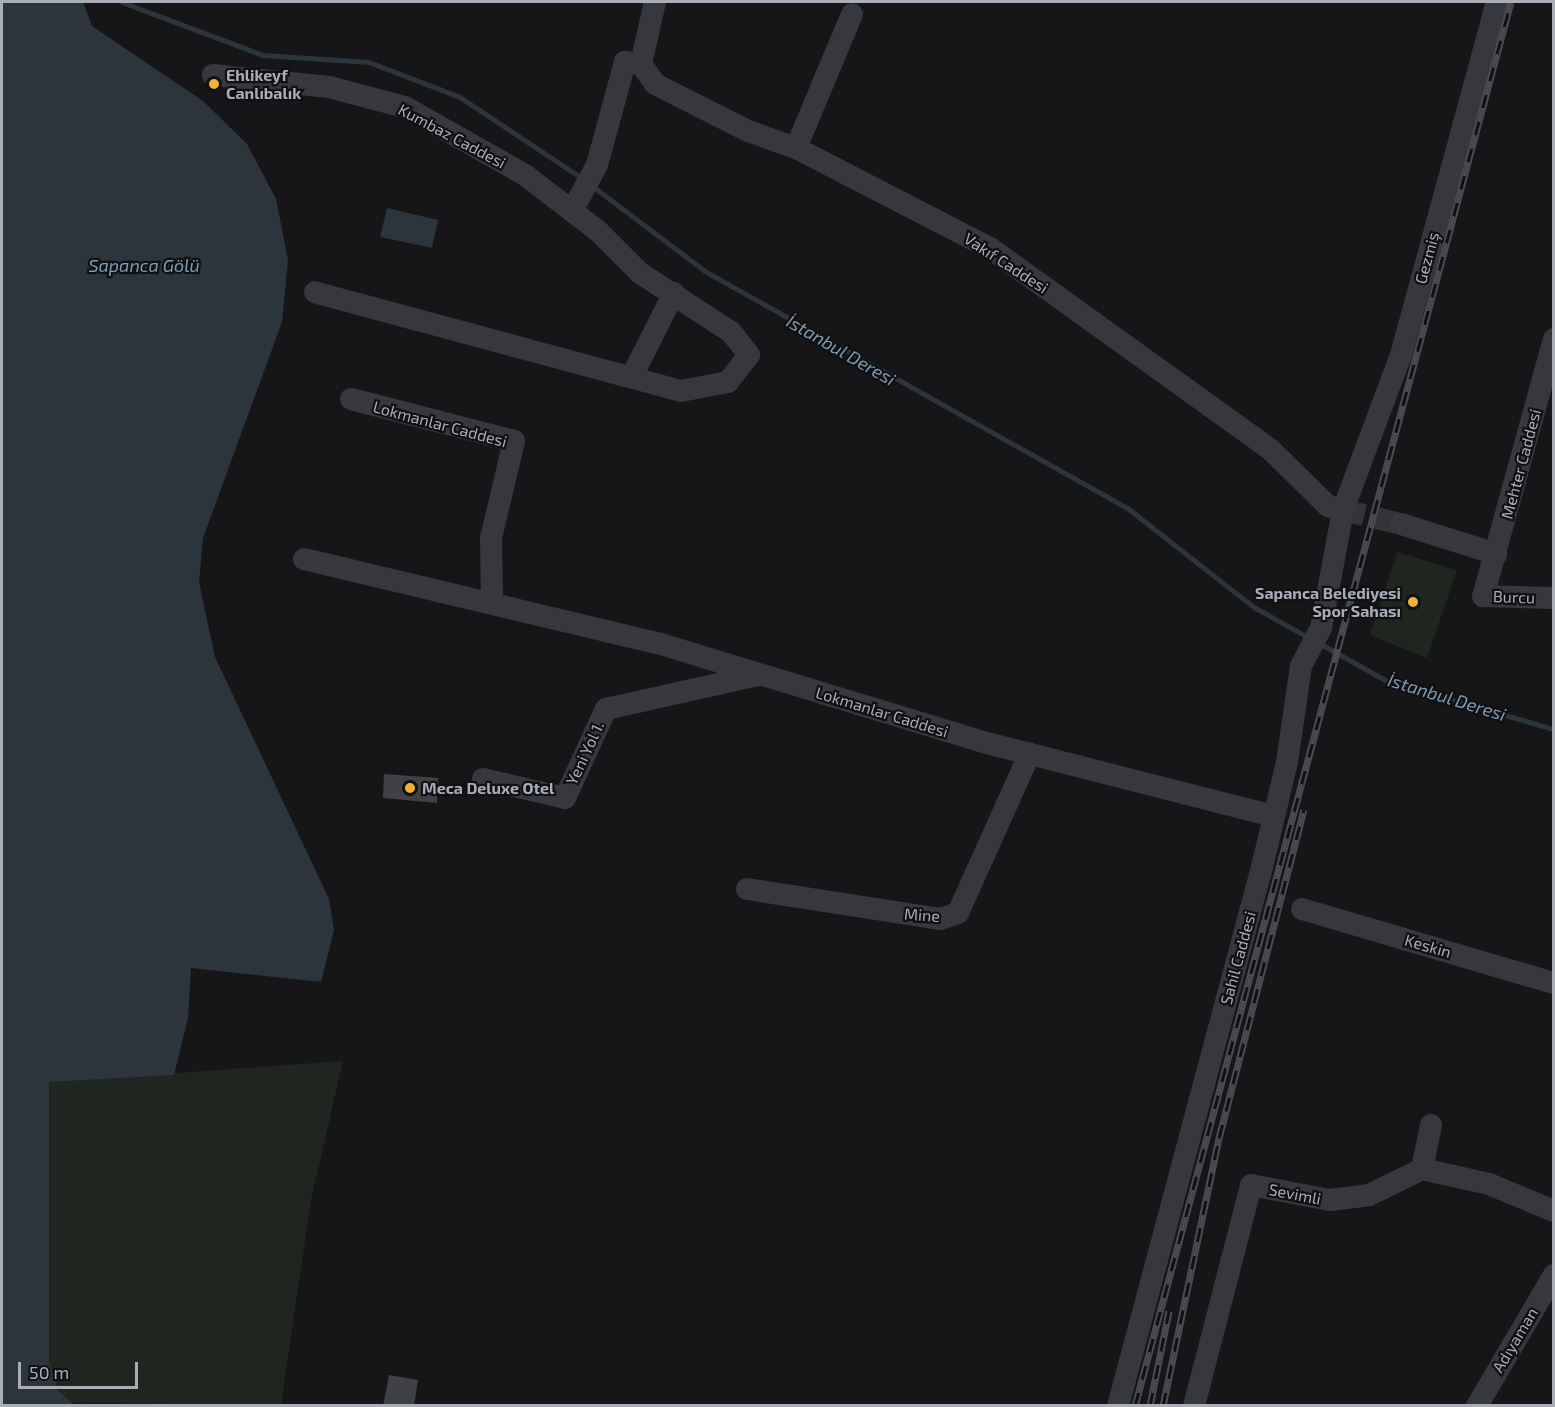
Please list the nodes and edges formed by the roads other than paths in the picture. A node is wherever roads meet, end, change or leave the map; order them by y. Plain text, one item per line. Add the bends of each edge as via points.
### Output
1 (655, 2) edge
2 (1497, 2) edge
3 (852, 14) dead end
4 (641, 64) junction
5 (213, 75) dead end
6 (796, 148) junction
7 (576, 202) junction
8 (315, 292) dead end
9 (674, 293) junction
10 (1554, 339) edge
11 (632, 376) junction
12 (351, 399) dead end
13 (1342, 510) junction
14 (1401, 524) tunnel mouth
15 (1496, 554) junction
16 (304, 559) dead end
17 (1554, 598) edge
18 (492, 602) junction
19 (758, 675) junction
20 (1030, 753) junction
21 (483, 779) dead end
22 (1274, 816) junction
23 (747, 889) dead end
24 (1302, 909) dead end
25 (1554, 983) edge
26 (1431, 1125) dead end
27 (1422, 1169) junction
28 (1554, 1211) edge
29 (1554, 1275) edge
30 (1118, 1406) edge
31 (1194, 1406) edge
32 (1477, 1406) edge

1 - 4 street
2 - 13 street, Gezmiş via 1401,355
3 - 6 street
4 - 6 street, Vakıf Caddesi via 665,91
4 - 7 street via 625,62 597,165
5 - 7 street, Kumbaz Caddesi via 329,87 405,108
6 - 13 street, Vakıf Caddesi via 990,248 1271,450 1328,506
7 - 9 street, Kumbaz Caddesi via 640,273
8 - 11 street
9 - 11 street
9 - 11 street, Kumbaz Caddesi via 731,332 749,355 728,382 681,391
10 - 15 street, Mehter Caddesi
12 - 18 street, Lokmanlar Caddesi via 514,441 491,538
13 - 22 street, Sahil Caddesi via 1321,627 1301,666
14 - 15 street
15 - 17 street, Burcu via 1483,596
16 - 18 street, Lokmanlar Caddesi
18 - 19 street, Lokmanlar Caddesi via 664,645
19 - 20 street, Lokmanlar Caddesi
19 - 21 street, Yeni Yol 1. via 606,709 565,798
20 - 22 street, Lokmanlar Caddesi
20 - 23 street, Mine via 958,913 940,919
22 - 30 street, Sahil Caddesi
24 - 25 street, Keskin
26 - 27 street
27 - 28 street via 1489,1184
27 - 31 street, Sevimli via 1369,1195 1330,1200 1251,1185
29 - 32 street, Adıyaman

